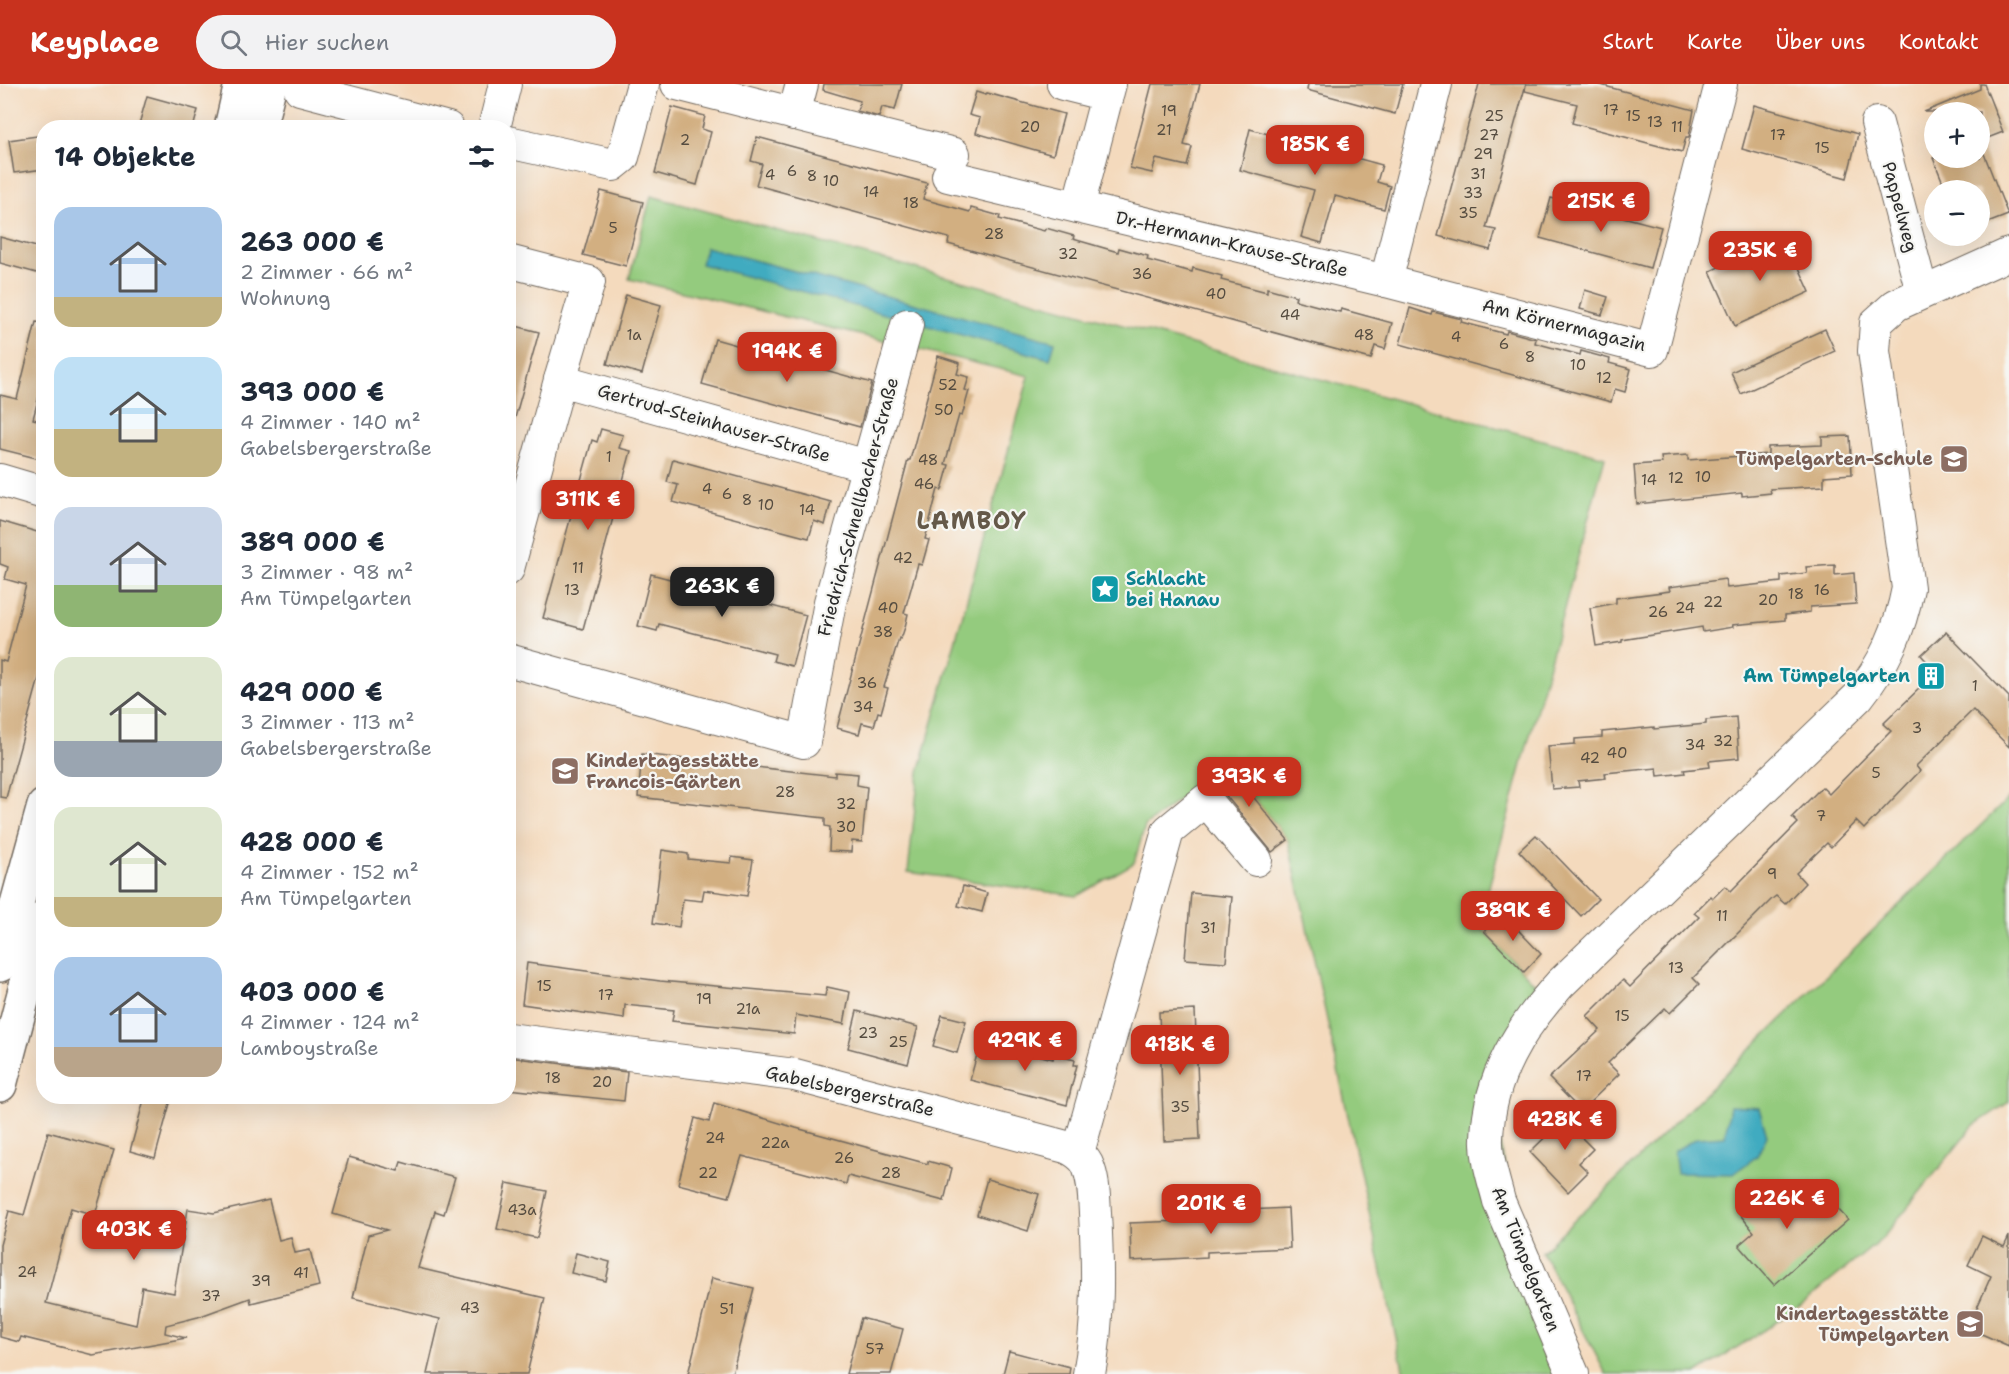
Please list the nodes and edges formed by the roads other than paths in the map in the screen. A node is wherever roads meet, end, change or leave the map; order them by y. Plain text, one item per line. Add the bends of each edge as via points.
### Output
1 (241, 84) edge
2 (505, 84) edge
3 (643, 84) edge
4 (677, 84) edge
5 (1063, 84) edge
6 (1436, 84) edge
7 (1721, 84) edge
8 (285, 87) edge
9 (1108, 90) edge
10 (798, 99) edge
11 (233, 120) edge
12 (264, 120) edge
13 (416, 120) edge
14 (496, 120) edge
15 (1877, 123) dead end
16 (516, 144) edge
17 (1078, 207) junction
18 (2009, 254) edge
19 (516, 263) edge
20 (1386, 281) junction
21 (1909, 299) junction
22 (907, 325) dead end
23 (560, 380) junction
24 (867, 466) junction
25 (0, 480) edge
26 (36, 491) edge
27 (516, 540) edge
28 (516, 662) edge
29 (36, 845) edge
30 (1256, 860) dead end
31 (36, 926) edge
32 (15, 948) edge
33 (516, 1040) edge
34 (0, 1085) edge
35 (1078, 1153) junction
36 (1089, 1374) edge
37 (1573, 1374) edge

1 - 11 main road
2 - 14 street
3 - 16 street via 623,157 613,165
4 - 10 street, Dr.-Hermann-Krause-Straße
5 - 9 street
6 - 20 street
7 - 20 street, Am Körnermagazin via 1652,350
8 - 12 main road
8 - 13 street
9 - 17 street
10 - 17 street, Dr.-Hermann-Krause-Straße via 951,165
15 - 21 street, Pappelweg
17 - 20 street, Dr.-Hermann-Krause-Straße
18 - 21 street
19 - 23 street via 589,282
21 - 37 street, Am Tümpelgarten via 1876,323 1874,351 1908,588 1900,624 1882,665 1858,697 1537,1009 1507,1057 1494,1094 1487,1138 1499,1201
22 - 24 street, Friedrich-Schnellbacher-Straße
23 - 24 street, Gertrud-Steinhauser-Straße
23 - 27 street
24 - 28 street, Friedrich-Schnellbacher-Straße via 830,602 804,742
25 - 26 street
29 - 32 main road
30 - 35 street via 1206,800 1168,831
31 - 32 main road
32 - 34 main road
33 - 35 street, Gabelsbergerstraße via 795,1075
35 - 36 street via 1090,1171 1097,1262

